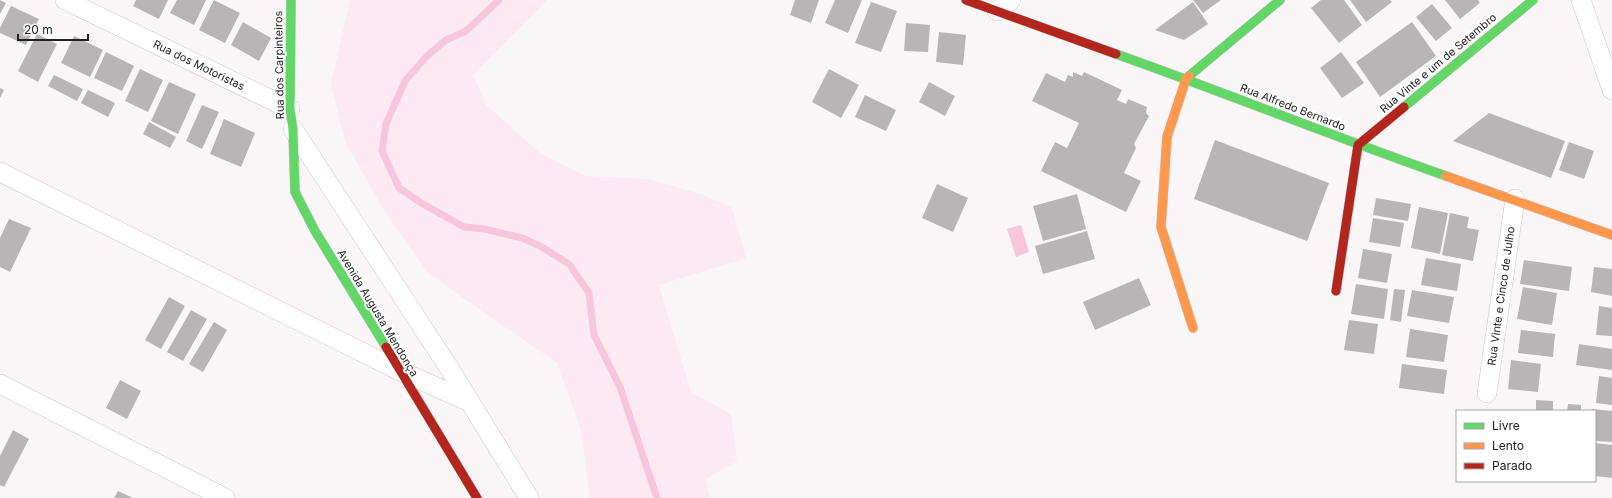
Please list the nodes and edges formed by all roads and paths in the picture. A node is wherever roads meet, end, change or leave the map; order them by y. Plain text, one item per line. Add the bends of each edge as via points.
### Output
1 (65, 0) edge
2 (291, 0) edge
3 (966, 0) edge
4 (1280, 0) edge
5 (1533, 0) edge
6 (1581, 0) edge
7 (1004, 5) edge
8 (1186, 79) junction
9 (1611, 83) edge
10 (290, 109) junction
11 (292, 129) junction
12 (1358, 145) junction
13 (0, 172) edge
14 (1515, 199) junction
15 (1612, 234) edge
16 (1336, 291) dead end
17 (1193, 328) dead end
18 (400, 371) junction
19 (0, 384) edge
20 (1487, 393) dead end
21 (470, 402) junction
22 (225, 498) edge
23 (477, 498) edge
24 (529, 498) edge

1 - 10 street, Rua dos Motoristas
2 - 10 street, Rua dos Carpinteiros
3 - 7 street, Rua Alfredo Bernardo
4 - 8 street
5 - 12 street, Rua Vinte e um de Setembro
6 - 9 street
7 - 8 street, Rua Alfredo Bernardo
8 - 12 street, Rua Alfredo Bernardo
8 - 17 street via 1167,137 1161,228
10 - 11 street, Rua dos Carpinteiros
11 - 18 street, Avenida Augusta Mendonça via 295,192 315,231
11 - 21 street
12 - 14 street, Rua Alfredo Bernardo
12 - 16 street
13 - 18 street
14 - 15 street, Rua Alfredo Bernardo
14 - 20 street, Rua Vinte e Cinco de Julho
18 - 21 street
18 - 23 street, Avenida Augusta Mendonça
19 - 22 street
21 - 24 street

